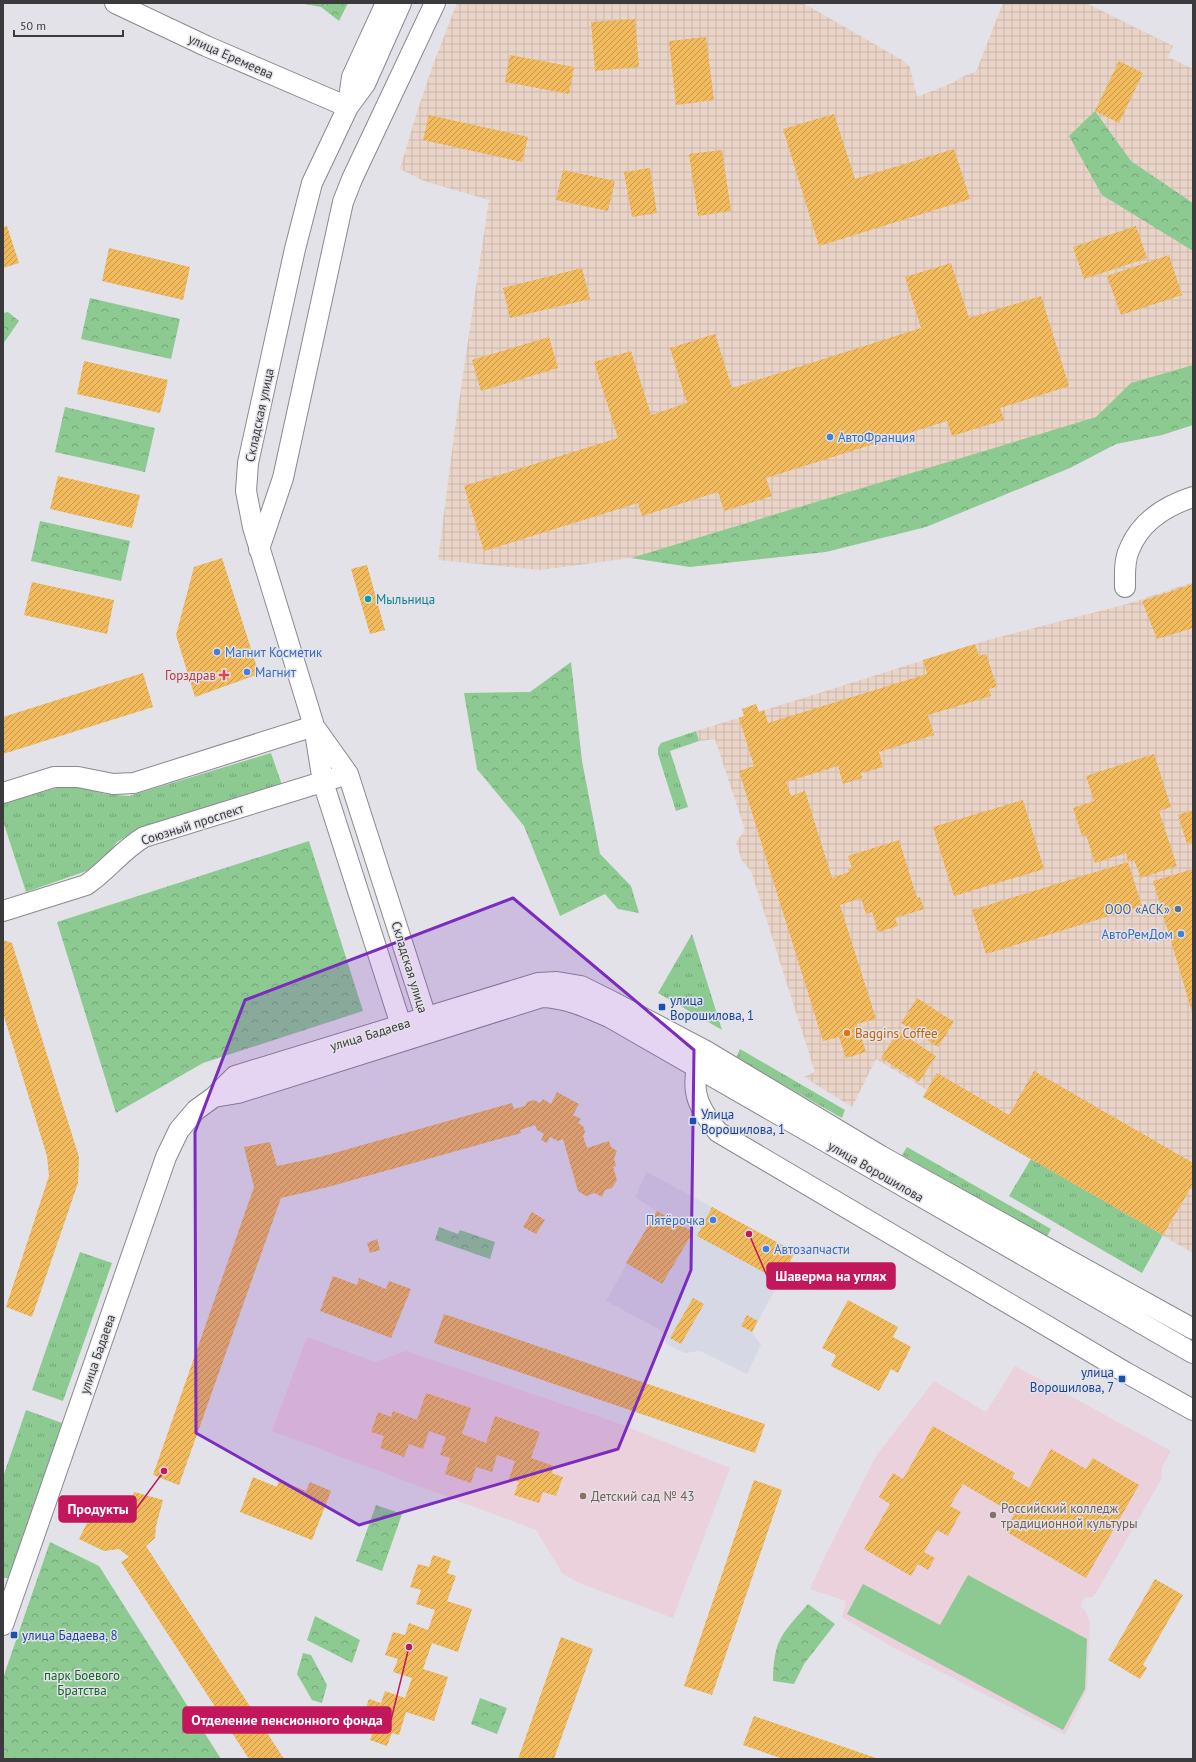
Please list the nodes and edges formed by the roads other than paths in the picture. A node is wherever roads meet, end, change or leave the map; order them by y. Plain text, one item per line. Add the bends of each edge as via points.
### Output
1 (115, 3) edge
2 (386, 3) edge
3 (401, 3) edge
4 (435, 3) edge
5 (348, 107) junction
6 (1193, 497) edge
7 (259, 549) junction
8 (1125, 587) dead end
9 (314, 726) junction
10 (348, 774) junction
11 (323, 782) junction
12 (3, 793) edge
13 (3, 911) edge
14 (556, 990) junction
15 (401, 1025) junction
16 (424, 1026) junction
17 (697, 1068) junction
18 (214, 1097) junction
19 (1193, 1329) edge
20 (1193, 1353) edge
21 (1193, 1410) edge
22 (3, 1626) edge

1 - 5 street, улица Еремеева via 206,46
2 - 5 street, Складская улица via 352,78
3 - 5 street, Складская улица via 365,84
4 - 7 street via 343,202 283,478
5 - 7 street, Складская улица via 312,183 248,463 246,491
6 - 8 street via 1158,512 1137,535 1128,551
7 - 9 street, Складская улица
9 - 10 street, Складская улица
9 - 11 street, Складская улица
9 - 12 street via 134,783 113,784 78,777 54,777
10 - 11 street, Союзный проспект
10 - 16 street, Складская улица
11 - 13 street, Союзный проспект via 144,837 86,885
11 - 15 street, Складская улица
14 - 16 street, улица Бадаева via 538,983
14 - 17 street, улица Ворошилова via 611,1018
14 - 19 street, улица Ворошилова via 581,986 688,1042 882,1156
15 - 16 street, Складская улица
15 - 18 street, улица Бадаева via 235,1076
16 - 18 street, улица Бадаева via 238,1093
17 - 20 street, улица Ворошилова
17 - 21 street via 694,1080 696,1097 704,1114 718,1132
18 - 22 street, улица Бадаева via 196,1110 179,1130 166,1157

